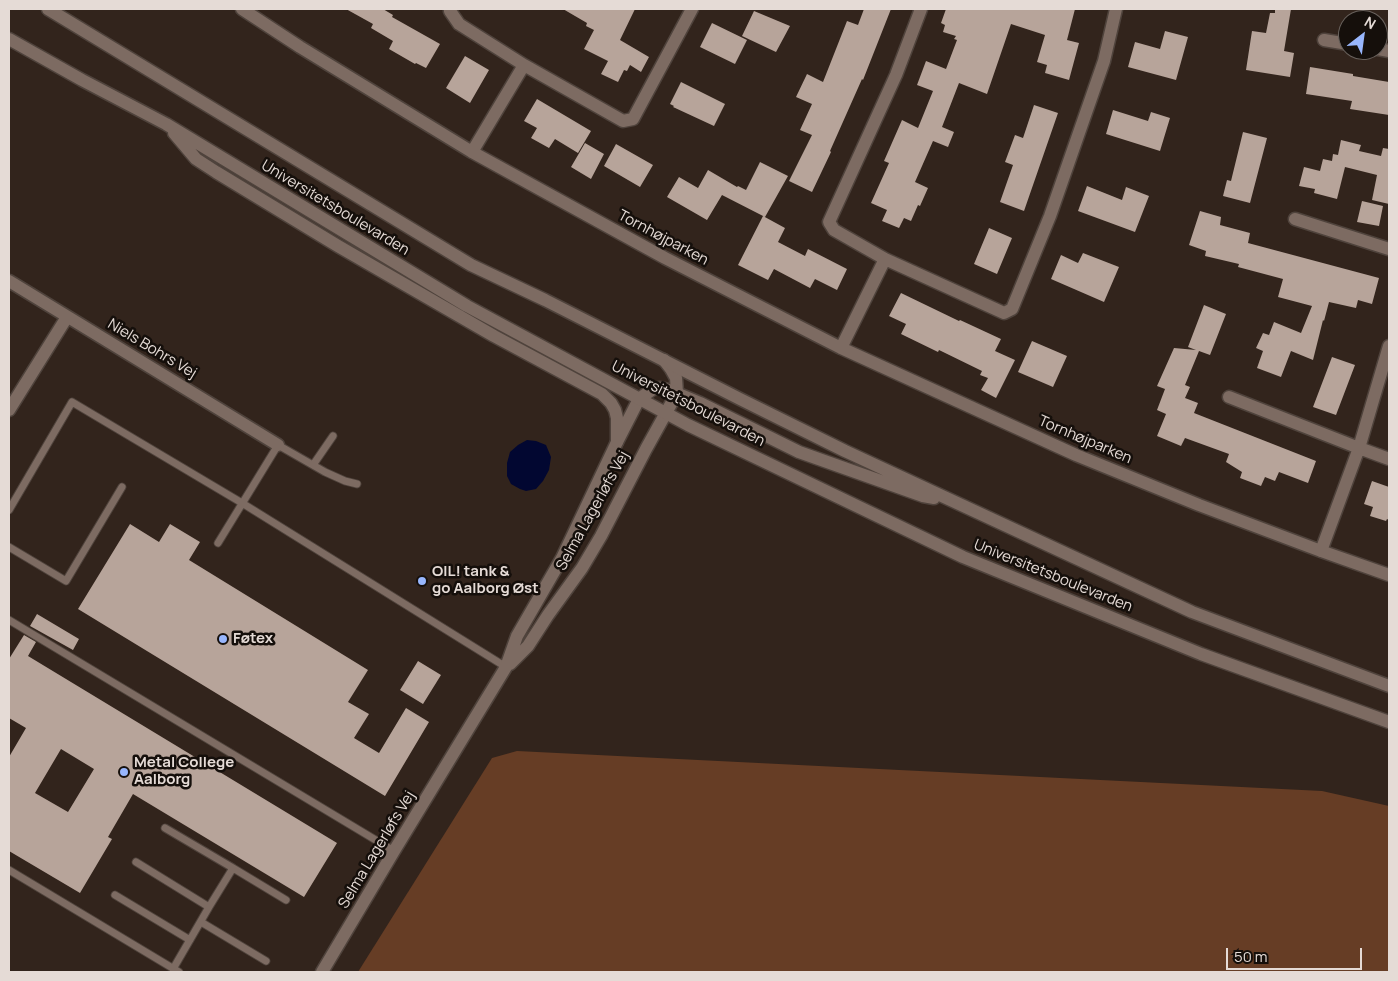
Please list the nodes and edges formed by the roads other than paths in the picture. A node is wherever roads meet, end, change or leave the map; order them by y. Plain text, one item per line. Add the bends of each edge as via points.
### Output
1 (48, 9) edge
2 (242, 9) edge
3 (451, 9) edge
4 (692, 9) edge
5 (921, 9) edge
6 (1116, 9) edge
7 (9, 39) edge
8 (1324, 40) dead end
9 (1338, 42) edge
10 (524, 65) junction
11 (166, 124) junction
12 (472, 152) junction
13 (1296, 219) dead end
14 (1389, 249) edge
15 (885, 259) junction
16 (9, 281) edge
17 (67, 317) junction
18 (1389, 346) edge
19 (841, 348) junction
20 (664, 360) junction
21 (677, 393) junction
22 (1228, 397) dead end
23 (639, 398) junction
24 (9, 410) edge
25 (666, 413) junction
26 (333, 436) dead end
27 (617, 442) junction
28 (278, 445) junction
29 (1359, 448) junction
30 (1389, 459) edge
31 (313, 465) junction
32 (357, 484) dead end
33 (122, 487) dead end
34 (954, 502) junction
35 (242, 503) junction
36 (9, 510) edge
37 (218, 543) dead end
38 (9, 547) edge
39 (1321, 552) junction
40 (1389, 575) edge
41 (9, 620) edge
42 (506, 667) junction
43 (1389, 686) edge
44 (1389, 722) edge
45 (165, 828) dead end
46 (394, 851) junction
47 (136, 862) dead end
48 (233, 868) junction
49 (9, 870) edge
50 (115, 895) dead end
51 (286, 900) dead end
52 (209, 907) junction
53 (201, 922) junction
54 (190, 940) junction
55 (266, 961) dead end
56 (176, 970) edge
57 (322, 972) edge

1 - 20 street, Universitetsboulevarden via 471,265
2 - 12 street, Tornhøjparken
3 - 10 street via 459,24
4 - 10 street via 633,119 623,121
5 - 15 street via 896,75 829,222 834,230
6 - 15 street via 1104,61 1050,216 1012,309 1004,313
7 - 11 street, Universitetsboulevarden
8 - 9 street
10 - 12 street
11 - 23 street, Universitetsboulevarden via 467,306
11 - 27 street via 196,159 216,172 494,336 602,394 615,410
12 - 19 street, Tornhøjparken via 656,253
13 - 14 street
15 - 19 street
16 - 17 street, Niels Bohrs Vej
17 - 24 street
17 - 28 street, Niels Bohrs Vej
18 - 29 street
19 - 39 street, Tornhøjparken via 1076,455
20 - 21 street via 676,378
20 - 34 street, Universitetsboulevarden via 748,404
21 - 23 street via 660,388
21 - 25 street, Selma Lagerløfs Vej
21 - 34 street via 799,452 923,496
22 - 29 street
23 - 25 street, Universitetsboulevarden
23 - 27 street, Selma Lagerløfs Vej
25 - 42 street, Selma Lagerløfs Vej via 582,568 528,646
25 - 44 street, Universitetsboulevarden via 963,557 1201,654
26 - 31 lane
27 - 42 street, Selma Lagerløfs Vej via 562,558 517,636
28 - 31 lane
28 - 35 lane
29 - 30 street
29 - 39 street
31 - 32 lane
33 - 38 lane via 66,581
34 - 43 street, Universitetsboulevarden via 1192,612
35 - 36 lane via 72,402
35 - 37 lane
35 - 42 lane
39 - 40 street, Tornhøjparken
41 - 46 lane
42 - 46 street, Selma Lagerløfs Vej
45 - 48 lane
46 - 57 street, Selma Lagerløfs Vej
47 - 52 lane
48 - 51 lane
48 - 52 lane
49 - 56 lane
50 - 54 lane
52 - 53 lane
53 - 54 lane
53 - 55 lane
54 - 56 lane

